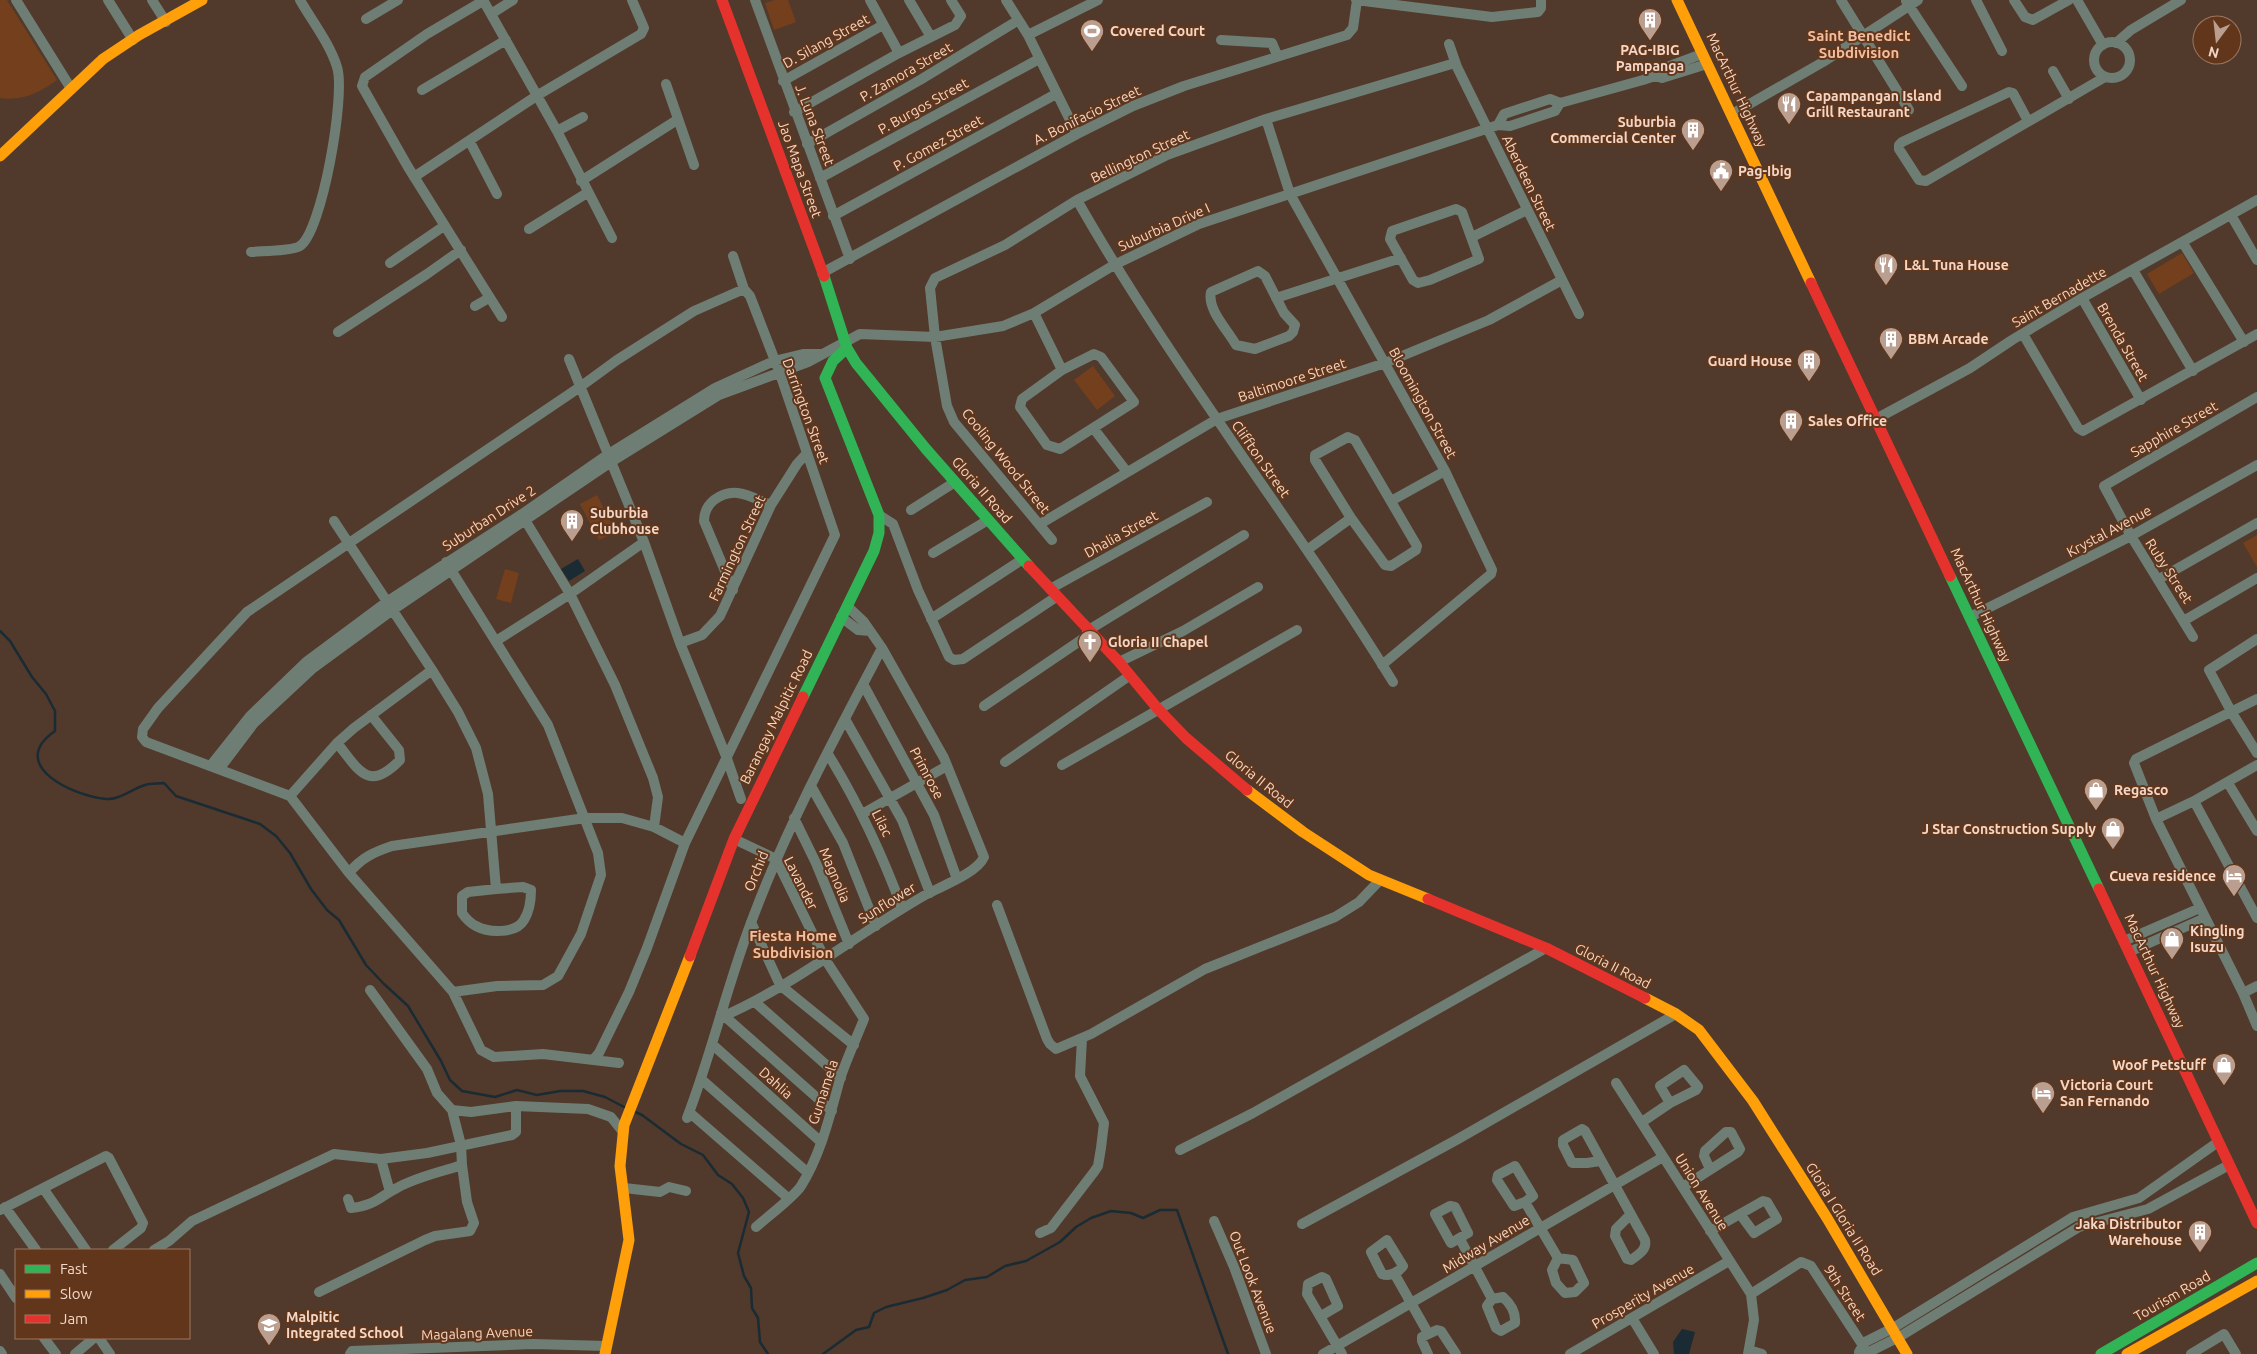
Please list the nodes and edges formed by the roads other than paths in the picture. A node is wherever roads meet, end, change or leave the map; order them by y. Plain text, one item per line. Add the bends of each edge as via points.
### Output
1 (16, 0) edge
2 (108, 0) edge
3 (152, 0) edge
4 (202, 0) edge
5 (300, 0) edge
6 (398, 0) edge
7 (483, 0) edge
8 (513, 0) edge
9 (632, 0) edge
10 (722, 0) edge
11 (755, 0) edge
12 (870, 0) edge
13 (909, 0) edge
14 (951, 0) edge
15 (1006, 0) edge
16 (1098, 0) edge
17 (1357, 0) edge
18 (1541, 0) edge
19 (1677, 0) edge
20 (1841, 0) edge
21 (1976, 0) edge
22 (2014, 0) edge
23 (2068, 0) edge
24 (2077, 0) edge
25 (2181, 0) edge
26 (1911, 2) edge
27 (491, 14) junction
28 (366, 19) dead end
29 (1017, 21) junction
30 (166, 22) junction
31 (884, 25) junction
32 (1028, 35) junction
33 (1862, 36) junction
34 (930, 37) junction
35 (133, 40) junction
36 (506, 40) junction
37 (1221, 40) dead end
38 (2116, 43) junction
39 (1449, 44) dead end
40 (2103, 45) junction
41 (2002, 51) dead end
42 (899, 53) junction
43 (1277, 55) junction
44 (1039, 58) junction
45 (1705, 59) junction
46 (1455, 63) junction
47 (2053, 71) dead end
48 (2105, 77) junction
49 (783, 81) junction
50 (666, 84) dead end
51 (1962, 86) dead end
52 (70, 87) junction
53 (422, 90) dead end
54 (1056, 94) junction
55 (538, 95) junction
56 (2069, 99) junction
57 (1909, 110) dead end
58 (794, 112) junction
59 (1732, 114) junction
60 (583, 117) dead end
61 (1266, 119) junction
62 (677, 120) junction
63 (2028, 121) junction
64 (1487, 129) junction
65 (557, 131) junction
66 (1077, 134) junction
67 (470, 142) junction
68 (807, 144) junction
69 (0, 156) edge
70 (694, 165) dead end
71 (414, 177) junction
72 (820, 178) junction
73 (581, 181) junction
74 (587, 192) junction
75 (496, 194) dead end
76 (1290, 194) junction
77 (1077, 200) junction
78 (2257, 200) edge
79 (1527, 210) junction
80 (2231, 215) junction
81 (833, 216) junction
82 (444, 226) junction
83 (529, 230) dead end
84 (1472, 237) junction
85 (612, 238) dead end
86 (2183, 243) junction
87 (460, 250) junction
88 (251, 252) dead end
89 (733, 256) dead end
90 (1401, 258) junction
91 (850, 259) junction
92 (2257, 260) edge
93 (390, 263) dead end
94 (1114, 265) junction
95 (2133, 270) junction
96 (822, 273) junction
97 (1338, 279) junction
98 (1562, 280) junction
99 (747, 293) junction
100 (489, 298) junction
101 (1276, 298) junction
102 (2082, 298) junction
103 (475, 306) dead end
104 (1034, 313) junction
105 (1579, 314) dead end
106 (502, 317) dead end
107 (338, 332) dead end
108 (2023, 334) junction
109 (2257, 334) edge
110 (935, 337) junction
111 (2244, 342) junction
112 (846, 344) junction
113 (821, 354) junction
114 (569, 359) dead end
115 (774, 361) junction
116 (1385, 363) junction
117 (1062, 370) junction
118 (779, 371) junction
119 (2194, 371) junction
120 (580, 387) junction
121 (2257, 398) edge
122 (2140, 400) junction
123 (1216, 419) junction
124 (1876, 419) junction
125 (1094, 429) junction
126 (807, 453) junction
127 (609, 459) junction
128 (2257, 464) edge
129 (1445, 471) junction
130 (1127, 472) junction
131 (955, 482) junction
132 (2105, 484) joint
133 (1390, 501) junction
134 (1207, 502) dead end
135 (771, 505) junction
136 (911, 510) dead end
137 (878, 515) junction
138 (524, 517) junction
139 (1351, 518) junction
140 (988, 520) junction
141 (334, 521) dead end
142 (2257, 523) edge
143 (1040, 524) junction
144 (1244, 535) dead end
145 (2131, 536) junction
146 (1052, 540) dead end
147 (349, 542) junction
148 (644, 542) junction
149 (1307, 550) junction
150 (933, 553) dead end
151 (1023, 560) junction
152 (448, 567) junction
153 (2257, 578) edge
154 (2159, 579) junction
155 (1258, 587) dead end
156 (733, 590) junction
157 (1053, 593) junction
158 (570, 594) junction
159 (391, 605) junction
160 (847, 606) junction
161 (841, 616) junction
162 (859, 617) junction
163 (1970, 617) junction
164 (931, 619) junction
165 (2185, 620) junction
166 (854, 627) junction
167 (1297, 630) dead end
168 (870, 631) junction
169 (1088, 632) junction
170 (2194, 637) dead end
171 (2257, 639) edge
172 (496, 641) junction
173 (680, 643) junction
174 (882, 648) junction
175 (1119, 662) junction
176 (1382, 664) junction
177 (432, 670) junction
178 (1129, 676) junction
179 (1392, 682) dead end
180 (863, 684) junction
181 (2257, 699) edge
182 (984, 706) dead end
183 (1158, 709) junction
184 (2232, 713) junction
185 (371, 715) junction
186 (845, 719) junction
187 (337, 743) junction
188 (2257, 753) edge
189 (828, 754) junction
190 (726, 756) junction
191 (1005, 762) dead end
192 (1062, 765) dead end
193 (2257, 765) edge
194 (947, 766) junction
195 (215, 767) junction
196 (917, 783) junction
197 (2228, 783) junction
198 (811, 786) junction
199 (290, 796) junction
200 (890, 797) junction
201 (741, 799) dead end
202 (2194, 801) junction
203 (862, 814) junction
204 (585, 818) junction
205 (794, 818) junction
206 (2156, 819) junction
207 (654, 827) junction
208 (2257, 831) edge
209 (491, 832) junction
210 (734, 839) junction
211 (685, 843) junction
212 (776, 859) junction
213 (349, 873) junction
214 (957, 879) junction
215 (1380, 880) junction
216 (496, 889) junction
217 (930, 893) junction
218 (997, 905) dead end
219 (902, 908) junction
220 (2200, 908) junction
221 (2205, 918) junction
222 (2257, 918) edge
223 (751, 922) junction
224 (876, 926) junction
225 (2140, 935) junction
226 (2124, 941) junction
227 (849, 944) junction
228 (2144, 945) junction
229 (1546, 948) junction
230 (2129, 952) junction
231 (825, 959) junction
232 (780, 985) junction
233 (2257, 986) edge
234 (370, 990) dead end
235 (453, 992) junction
236 (2243, 993) junction
237 (755, 1002) junction
238 (722, 1014) junction
239 (1676, 1014) junction
240 (864, 1019) joint
241 (2257, 1026) edge
242 (1082, 1038) junction
243 (854, 1044) junction
244 (713, 1045) junction
245 (593, 1060) junction
246 (620, 1063) dead end
247 (841, 1078) junction
248 (700, 1079) junction
249 (1616, 1083) dead end
250 (1753, 1101) joint
251 (1670, 1103) junction
252 (516, 1106) junction
253 (452, 1110) junction
254 (832, 1111) junction
255 (1642, 1122) junction
256 (624, 1128) junction
257 (821, 1142) junction
258 (2218, 1142) junction
259 (461, 1145) junction
260 (1180, 1150) dead end
261 (1664, 1157) junction
262 (381, 1159) junction
263 (1600, 1161) junction
264 (462, 1165) junction
265 (2229, 1165) junction
266 (1710, 1169) junction
267 (808, 1173) junction
268 (1616, 1184) junction
269 (1683, 1187) junction
270 (43, 1188) junction
271 (624, 1188) junction
272 (686, 1191) dead end
273 (390, 1192) junction
274 (788, 1198) junction
275 (2139, 1198) junction
276 (348, 1199) dead end
277 (1525, 1202) dead end
278 (3, 1208) edge
279 (2144, 1210) junction
280 (1740, 1214) junction
281 (1630, 1215) junction
282 (1214, 1221) dead end
283 (2257, 1223) edge
284 (1302, 1224) dead end
285 (756, 1227) dead end
286 (1540, 1227) junction
287 (1710, 1231) junction
288 (1040, 1233) dead end
289 (1460, 1239) dead end
290 (35, 1249) edge
291 (85, 1249) edge
292 (114, 1249) edge
293 (156, 1249) edge
294 (1558, 1258) dead end
295 (1729, 1261) junction
296 (2257, 1263) edge
297 (1476, 1266) junction
298 (1394, 1273) dead end
299 (0, 1274) edge
300 (2257, 1282) edge
301 (320, 1292) dead end
302 (1751, 1294) junction
303 (15, 1296) edge
304 (1492, 1299) dead end
305 (1412, 1303) junction
306 (1321, 1316) junction
307 (1632, 1318) junction
308 (1428, 1333) junction
309 (1896, 1333) junction
310 (1875, 1336) junction
311 (45, 1339) edge
312 (93, 1339) edge
313 (100, 1339) edge
314 (1882, 1346) junction
315 (523, 1350) edge
316 (606, 1350) edge
317 (1340, 1350) edge
318 (1859, 1350) edge
319 (0, 1351) edge
320 (473, 1351) edge
321 (373, 1352) edge
322 (1748, 1352) edge
323 (2, 1354) edge
324 (56, 1354) edge
325 (75, 1354) edge
326 (110, 1354) edge
327 (350, 1354) edge
328 (1266, 1354) edge
329 (1323, 1354) edge
330 (1428, 1354) edge
331 (1456, 1354) edge
332 (1570, 1354) edge
333 (1654, 1354) edge
334 (1762, 1354) edge
335 (1907, 1354) edge
336 (2102, 1354) edge
337 (2127, 1354) edge
338 (2191, 1354) edge
339 (2236, 1354) edge

1 - 52 street
2 - 35 street
3 - 30 street
4 - 30 main road
5 - 88 street via 337,67 340,85 332,151 313,227 305,242 290,249
6 - 28 street
7 - 27 street
7 - 71 street via 363,79 363,90
8 - 27 street
9 - 55 street via 644,28 641,34
10 - 96 main road, Jao Mapa Street
11 - 49 street, J. Luna Street
12 - 31 street
13 - 34 street
14 - 34 street via 960,12 960,19
15 - 29 street
16 - 32 street
17 - 18 street via 1492,17 1538,12
17 - 43 street, A. Bonifacio Street via 1352,32
19 - 45 main road, MacArthur Highway
20 - 33 street
21 - 41 street
22 - 23 street via 2025,17 2033,20
24 - 40 street
25 - 38 street via 2131,30
26 - 33 street
26 - 51 street
27 - 36 street
29 - 32 street
29 - 68 street, P. Zamora Street
30 - 35 main road
31 - 42 street
31 - 49 street, D. Silang Street
32 - 44 street
33 - 57 street
33 - 59 street
34 - 42 street
35 - 52 main road via 106,57
36 - 53 street
36 - 55 street
37 - 43 street via 1272,43
38 - 40 street
38 - 48 street via 2129,54 2129,66 2117,78
39 - 46 street, Aberdeen Street
40 - 48 street via 2096,54 2095,64
42 - 58 street
43 - 66 street, A. Bonifacio Street via 1133,106
44 - 54 street
44 - 72 street, P. Burgos Street
45 - 59 main road, MacArthur Highway
45 - 64 street, Suburbia Drive I via 1659,70 1655,76 1560,104 1555,111 1510,126 1498,125
46 - 61 street, Bellington Street
46 - 64 street, Aberdeen Street
47 - 56 street
48 - 56 street
49 - 58 street, J. Luna Street
50 - 62 street
52 - 69 main road via 21,139
54 - 66 street
54 - 81 street, P. Gomez Street
55 - 65 street
55 - 67 street
56 - 63 street
58 - 68 street, J. Luna Street
59 - 124 main road, MacArthur Highway
60 - 65 street
61 - 76 street, Bloomington Street
61 - 77 street, Bellington Street via 1167,155
62 - 70 street
62 - 73 street
63 - 63 street via 1926,181 1919,180 1899,149 1902,142 2009,92 2013,93
64 - 76 street, Suburbia Drive I
64 - 79 street, Aberdeen Street
65 - 73 street
66 - 91 street, A. Bonifacio Street
67 - 71 street
67 - 75 street
68 - 72 street, J. Luna Street
71 - 82 street
72 - 81 street, J. Luna Street
73 - 74 street
74 - 83 street
74 - 85 street
76 - 94 street, Suburbia Drive I via 1199,224
76 - 97 street, Bloomington Street
77 - 94 street, Cliffton Street
77 - 110 street, Bellington Street via 1005,245 935,278 930,288
78 - 80 street, Saint Bernadette
79 - 84 street
79 - 98 street, Aberdeen Street
80 - 86 street, Saint Bernadette
80 - 92 street
81 - 91 street, J. Luna Street
82 - 87 street
82 - 93 street
84 - 90 street via 1480,256 1478,261 1423,282 1413,280
84 - 90 street via 1462,212 1456,209 1392,231 1390,239
86 - 95 street, Saint Bernadette
86 - 111 street
87 - 100 street
87 - 107 street
89 - 99 street, Darrington Street
90 - 97 street
91 - 96 street, A. Bonifacio Street
94 - 104 street, Suburbia Drive I
94 - 123 street, Cliffton Street
95 - 102 street, Saint Bernadette
95 - 119 street
96 - 112 main road, Jao Mapa Street
97 - 101 street
97 - 116 street, Bloomington Street
98 - 105 street, Aberdeen Street
98 - 116 street, Baltimoore Street via 1500,315
99 - 115 street, Darrington Street
99 - 120 street via 694,311
100 - 103 street
100 - 106 street
101 - 101 street via 1265,276 1258,271 1211,292 1210,298 1236,345 1250,349 1293,332 1295,325
102 - 108 street, Saint Bernadette
102 - 122 street, Brenda Street
104 - 110 street, Suburbia Drive I via 1003,326
104 - 117 street
108 - 122 street via 2078,428 2083,431
108 - 124 street, Saint Bernadette via 1970,368
109 - 111 street
110 - 112 street, Suburbia Drive I via 862,334
110 - 143 street, Cooling Wood Street via 947,406 954,422
111 - 119 street
112 - 113 street, Suburban Drive 2
112 - 131 main road, Gloria II Road via 896,412
112 - 137 main road, Barangay Malpitic Road via 827,368 826,378
113 - 115 street, Suburban Drive 2 via 804,354
113 - 118 street, Suburban Drive 2 via 808,362
114 - 120 street
115 - 118 street, Darrington Street
115 - 127 street, Suburban Drive 2 via 715,388
116 - 123 street, Baltimoore Street
116 - 129 street, Bloomington Street
117 - 125 street via 1098,355 1134,400 1133,404
117 - 125 street via 1022,399 1020,407 1047,445 1053,448 1060,449
118 - 126 street, Darrington Street
118 - 127 street, Suburban Drive 2 via 719,395
119 - 122 street
120 - 127 street
120 - 147 street
121 - 132 street, Sapphire Street
123 - 130 street, Baltimoore Street
123 - 149 street, Cliffton Street
124 - 163 main road, MacArthur Highway
125 - 130 street
126 - 135 street, Farmington Street
126 - 190 street, Darrington Street via 834,535
127 - 138 street, Suburban Drive 2
127 - 148 street
128 - 145 street, Krystal Avenue
129 - 133 street
129 - 176 street, Bloomington Street via 1492,572
130 - 143 street, Baltimoore Street
131 - 136 street
131 - 140 main road, Gloria II Road
132 - 145 street, Ruby Street via 2104,488
133 - 139 street via 1417,546 1416,550 1391,566 1385,565
133 - 139 street via 1355,440 1348,437 1314,458
134 - 157 street, Dhalia Street
135 - 156 street, Farmington Street
135 - 156 street via 732,492 712,502 706,511 704,521
137 - 160 main road, Barangay Malpitic Road via 880,526 874,551
137 - 164 street via 893,524
138 - 152 street, Suburban Drive 2
138 - 158 street
139 - 149 street
140 - 150 street
140 - 151 main road, Gloria II Road
141 - 147 street
142 - 154 street
143 - 146 street, Cooling Wood Street
144 - 169 street
145 - 154 street, Ruby Street
145 - 163 street, Krystal Avenue
147 - 159 street
147 - 195 street via 247,612 158,708 143,729 142,737 146,742
148 - 158 street
148 - 173 street
149 - 176 street, Cliffton Street
151 - 157 main road, Gloria II Road
151 - 164 street
152 - 159 street, Suburban Drive 2
152 - 172 street
153 - 165 street
154 - 165 street, Ruby Street
155 - 175 street via 1183,631
156 - 173 street, Farmington Street via 720,616 702,635
157 - 164 street, Dhalia Street via 958,661 950,657
157 - 169 main road, Gloria II Road
158 - 172 street
158 - 207 street via 615,685 652,778 658,797
159 - 177 street
159 - 195 street, Suburban Drive 2 via 312,669 254,723
160 - 161 main road, Barangay Malpitic Road
160 - 162 street
161 - 166 street
161 - 210 main road, Barangay Malpitic Road
162 - 166 street
162 - 168 street
163 - 226 main road, MacArthur Highway
165 - 170 street, Ruby Street
166 - 168 street
167 - 183 street
168 - 174 street
169 - 175 main road, Gloria II Road
169 - 182 street
171 - 184 street via 2210,668 2209,672
172 - 204 street via 548,725
173 - 190 street
174 - 180 street, Orchid
174 - 194 street
175 - 178 main road, Gloria II Road
176 - 179 street, Cliffton Street
177 - 185 street
177 - 209 street via 476,748 488,794
178 - 183 main road, Gloria II Road
178 - 191 street
180 - 186 street, Orchid
180 - 196 street, Primrose
181 - 184 street
183 - 192 street
183 - 215 main road, Gloria II Road via 1186,738 1267,806 1315,841
184 - 188 street
184 - 206 street via 2136,759 2134,765
185 - 187 street
185 - 187 street via 399,750 400,760 394,766 385,773 366,776
186 - 189 street, Orchid
186 - 200 street
187 - 199 street
189 - 198 street, Orchid
189 - 203 street, Lilac
190 - 201 street
190 - 211 street
193 - 197 street
194 - 196 street
194 - 214 street, Sunflower via 984,857 981,863
195 - 199 street
196 - 200 street
196 - 214 street, Primrose via 934,815
197 - 202 street
197 - 208 street
198 - 205 street, Orchid
198 - 224 street via 843,843
199 - 213 street
200 - 203 street
200 - 217 street
202 - 206 street
202 - 222 street
203 - 219 street, Lilac via 884,859
204 - 207 street via 622,818
204 - 209 street
204 - 235 street via 598,853 600,875 581,934 558,976 543,984
205 - 212 street, Orchid
205 - 227 street, Magnolia
206 - 220 street
207 - 211 street
209 - 213 street via 392,846 370,854
209 - 216 street
210 - 212 street, Lavander
210 - 256 main road, Barangay Malpitic Road
211 - 245 street via 629,992
212 - 223 street, Orchid
212 - 231 street, Lavander
213 - 235 street
214 - 217 street, Sunflower
215 - 229 main road, Gloria II Road
215 - 242 street via 1359,902 1336,917 1205,969
216 - 216 street via 523,887 531,890 524,921 517,927 486,930 468,921 462,913 462,896 468,892
217 - 219 street, Sunflower
218 - 242 street via 1050,1044 1059,1048
219 - 224 street, Sunflower
220 - 221 street
220 - 225 street
221 - 228 street
221 - 236 street
223 - 232 street
223 - 238 street, Orchid
224 - 227 street, Sunflower
225 - 226 street
225 - 228 street
226 - 230 main road, MacArthur Highway
227 - 231 street, Sunflower
228 - 230 street
229 - 239 main road, Gloria II Road
229 - 260 street via 1253,1113
230 - 258 main road, MacArthur Highway
231 - 232 street, Sunflower
231 - 240 street, Lavander
232 - 237 street, Sunflower
232 - 243 street
233 - 236 street
234 - 253 street
235 - 245 street via 481,1050 486,1054 494,1057 543,1054
236 - 241 street
237 - 238 street, Sunflower
237 - 247 street
238 - 244 street, Orchid
238 - 254 street
239 - 250 main road, Gloria II Road via 1699,1030
239 - 284 street
240 - 243 street, Gumamela
242 - 288 street via 1080,1076 1104,1123 1098,1166 1051,1228
243 - 247 street, Gumamela
244 - 248 street, Orchid
244 - 257 street, Dahlia
245 - 246 street
247 - 254 street, Gumamela
248 - 267 street
248 - 274 street, Orchid via 688,1115
249 - 255 street, Union Avenue
250 - 309 main road, Gloria I Gloria II Road
251 - 251 street via 1698,1087 1684,1070 1661,1084
251 - 255 street
252 - 253 street via 471,1112
252 - 256 street via 588,1109 611,1118
252 - 259 street via 516,1132 512,1136
253 - 259 street
254 - 257 street, Gumamela
255 - 261 street, Union Avenue
256 - 271 main road, Barangay Malpitic Road via 620,1166
257 - 267 street, Gumamela
258 - 265 main road, MacArthur Highway
258 - 275 street
259 - 262 street
259 - 264 street
261 - 268 street, Midway Avenue
261 - 269 street, Union Avenue
262 - 273 street
262 - 293 street via 334,1154 192,1221 169,1242
263 - 263 street via 1586,1131 1577,1130 1563,1140 1572,1163
263 - 268 street
264 - 273 street
264 - 301 street via 467,1202 474,1223 470,1231 425,1240
265 - 279 street
265 - 283 main road, MacArthur Highway
266 - 266 street via 1740,1149 1729,1131 1707,1147 1704,1156
266 - 269 street
267 - 274 street, Gumamela via 797,1191
268 - 281 street
268 - 286 street, Midway Avenue
269 - 287 street, Union Avenue
270 - 278 street
270 - 291 street
270 - 292 street via 102,1156 109,1158 143,1223
271 - 272 street via 660,1192 669,1187
271 - 316 main road, Barangay Malpitic Road via 629,1240
273 - 276 street via 378,1201 358,1208 352,1208
274 - 285 street, Gumamela
275 - 279 street
275 - 309 street via 2073,1217
277 - 286 street
278 - 290 street
279 - 309 street via 2080,1228
280 - 280 street via 1763,1201 1767,1202 1777,1219 1756,1233
280 - 287 street
281 - 281 street via 1646,1246 1630,1260 1616,1238 1616,1229
282 - 328 street, Out Look Avenue
286 - 294 street
286 - 297 street, Midway Avenue
287 - 295 street, Union Avenue
289 - 297 street
295 - 302 street, Union Avenue
295 - 307 street, Prosperity Avenue
296 - 336 main road, Tourism Road
297 - 304 street
297 - 305 street, Midway Avenue
298 - 305 street
299 - 303 street
300 - 337 main road, Tourism Road
302 - 318 street, 9th Street via 1801,1262 1806,1263 1811,1266
302 - 322 street, Union Avenue via 1754,1320
305 - 308 street
305 - 317 street, Midway Avenue
306 - 306 street via 1307,1294 1308,1284 1322,1277 1326,1279 1337,1308
306 - 317 street
307 - 332 street, Prosperity Avenue
307 - 333 street
308 - 330 street via 1421,1339
308 - 331 street via 1441,1331
309 - 310 street
309 - 314 street
309 - 335 main road, Gloria I Gloria II Road
310 - 314 street
310 - 318 street
311 - 324 street
312 - 325 street
313 - 326 street
314 - 318 street via 1868,1352
315 - 316 street, Magalang Avenue
315 - 320 street, Magalang Avenue
317 - 329 street, Midway Avenue
319 - 323 street
320 - 321 street, Magalang Avenue
321 - 327 street, Magalang Avenue via 352,1351
322 - 334 street
338 - 339 street via 2224,1334

